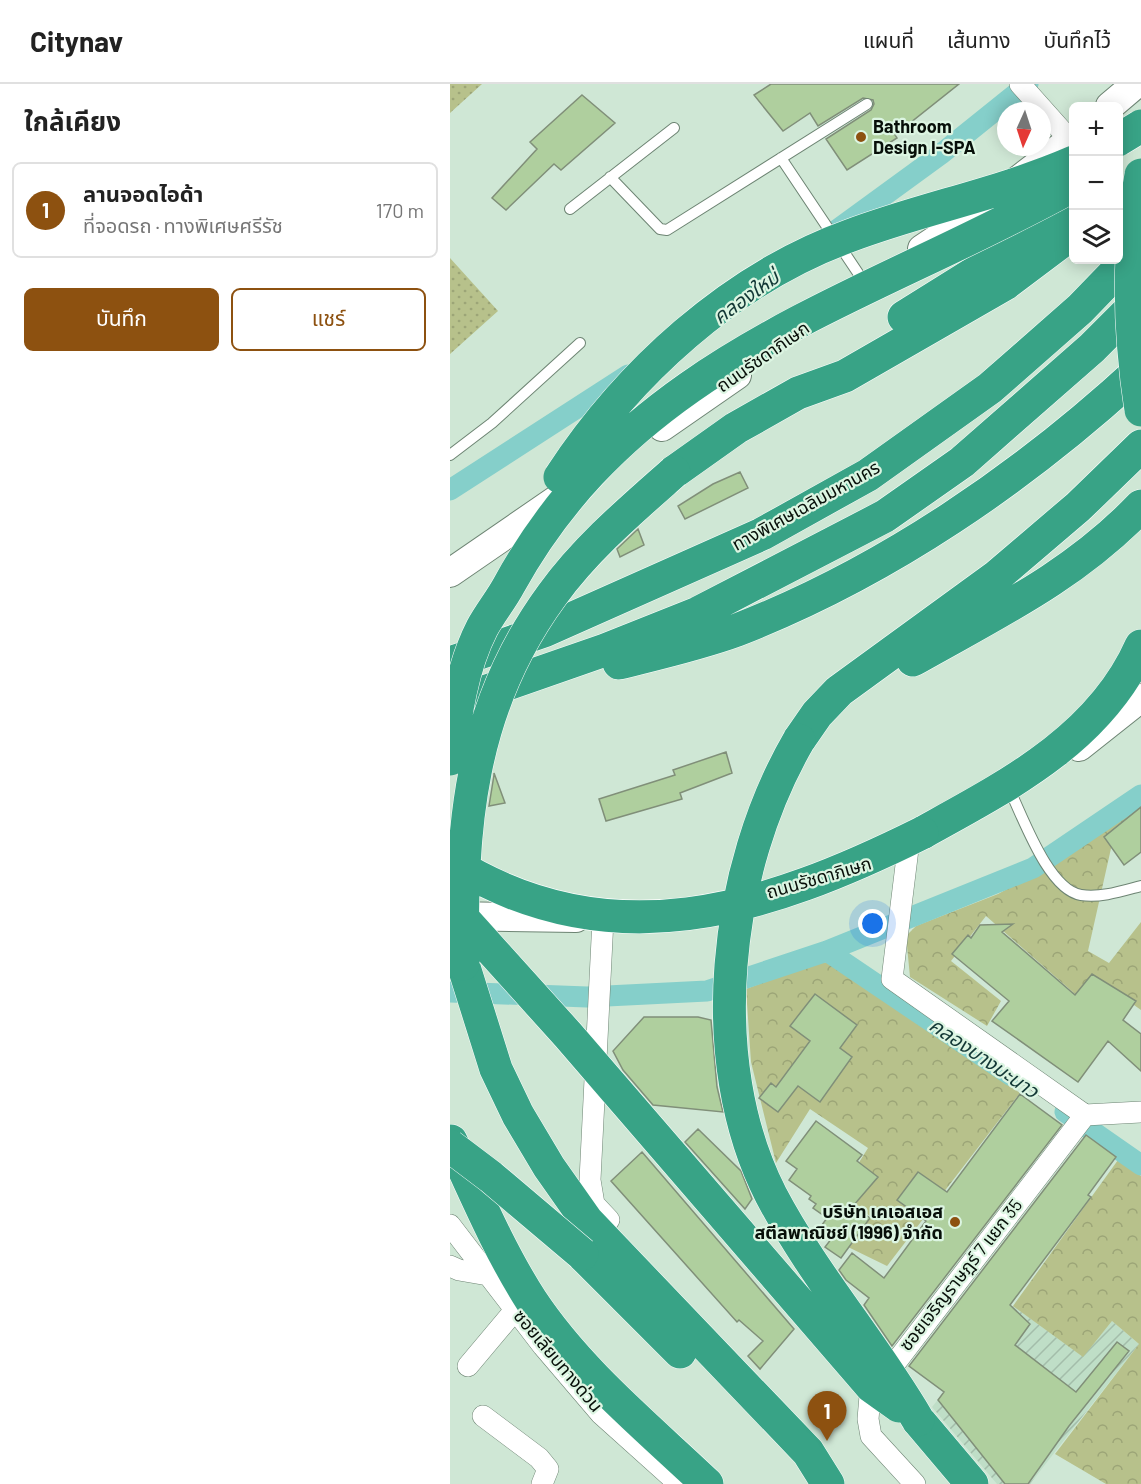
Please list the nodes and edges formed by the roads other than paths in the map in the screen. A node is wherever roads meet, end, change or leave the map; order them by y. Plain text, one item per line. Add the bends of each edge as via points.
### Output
1 (1020, 84) edge
2 (1136, 84) edge
3 (1115, 102) edge
4 (867, 104) dead end
5 (1141, 126) edge
6 (674, 128) dead end
7 (1123, 138) edge
8 (1141, 140) edge
9 (1069, 143) edge
10 (1123, 146) edge
11 (1069, 149) edge
12 (1069, 149) edge
13 (1123, 153) edge
14 (781, 158) junction
15 (1141, 176) edge
16 (610, 177) junction
17 (1069, 188) edge
18 (1123, 193) edge
19 (1069, 198) edge
20 (570, 209) dead end
21 (1069, 236) edge
22 (1141, 246) edge
23 (862, 278) junction
24 (1141, 299) edge
25 (900, 333) junction
26 (580, 343) dead end
27 (1141, 369) edge
28 (1141, 410) edge
29 (1141, 446) edge
30 (450, 455) edge
31 (1141, 506) edge
32 (450, 573) edge
33 (482, 628) junction
34 (1141, 646) edge
35 (450, 663) edge
36 (511, 684) junction
37 (1141, 698) edge
38 (450, 704) edge
39 (799, 740) junction
40 (450, 759) edge
41 (1011, 793) junction
42 (908, 849) junction
43 (450, 861) edge
44 (450, 877) edge
45 (1141, 886) edge
46 (450, 904) edge
47 (450, 916) edge
48 (603, 919) junction
49 (463, 964) junction
50 (1141, 1112) edge
51 (1080, 1121) junction
52 (450, 1140) edge
53 (450, 1146) edge
54 (450, 1225) edge
55 (450, 1266) edge
56 (488, 1275) junction
57 (515, 1310) junction
58 (468, 1366) dead end
59 (483, 1416) dead end
60 (794, 1418) dead end
61 (918, 1420) junction
62 (826, 1482) edge
63 (542, 1484) edge
64 (679, 1484) edge
65 (707, 1484) edge
66 (915, 1484) edge
67 (972, 1484) edge

1 - 9 street
2 - 3 main road
4 - 14 lane
5 - 7 highway, bridge
5 - 10 highway
6 - 16 lane
8 - 13 highway
11 - 23 main road, ถนนรัชดาภิเษก via 972,215
12 - 33 highway, bridge via 991,194 894,220 830,243 771,274 688,332 616,405 563,472 520,544
14 - 16 lane via 667,230 660,229
14 - 23 lane
15 - 18 highway
15 - 28 highway, bridge via 1133,230 1130,296
16 - 20 lane
17 - 33 highway, bridge via 806,317 726,363 653,413 596,465 549,520
19 - 25 highway
21 - 25 highway via 1005,284
22 - 35 highway, ทางพิเศษเฉลิมมหานคร via 1080,309 990,388 868,476 762,534 544,631
23 - 32 main road, ถนนรัชดาภิเษก
24 - 36 highway via 1092,348 962,462 885,516 698,613
25 - 49 highway, bridge via 845,376 798,393 736,428 674,472 623,516 552,595 532,626 496,700 471,790 462,876
26 - 30 lane via 492,423
27 - 36 highway via 1066,434 965,507 893,552 793,606 684,647
29 - 39 highway via 1078,507 997,576 839,690
31 - 39 highway via 1062,575 865,688
33 - 40 highway, bridge via 461,689
34 - 43 highway, bridge via 1119,686 1086,725 1028,771 891,848 769,898 682,916 611,915 521,897
36 - 38 highway
37 - 41 main road, ถนนรัชดาภิเษก via 1059,762
39 - 61 highway, bridge via 761,819 746,872 734,940 730,1013 742,1119 771,1195 832,1296 893,1377
41 - 42 main road, ถนนรัชดาภิเษก
41 - 45 lane via 1053,876 1068,890 1080,895 1108,894
42 - 48 main road, ถนนรัชดาภิเษก via 801,887 688,910
42 - 51 street via 891,973 895,983
44 - 49 highway, bridge
46 - 61 highway, bridge via 871,1386
47 - 48 main road, ถนนรัชดาภิเษก
48 - 60 street via 591,1197
49 - 62 highway via 496,1069 518,1116 549,1167 587,1221 808,1452
50 - 51 street
51 - 66 street, ซอยเจริญราษฎร์ 7 แยก 35 via 870,1396 871,1436
52 - 65 highway via 499,1244 532,1301 593,1377
53 - 62 highway, bridge via 582,1254 792,1463
54 - 56 street, ซอยเลียบทางด่วน
55 - 56 street
56 - 57 street, ซอยเลียบทางด่วน
57 - 58 street
57 - 64 street, ซอยเลียบทางด่วน via 601,1414
59 - 63 street via 539,1458 548,1469
61 - 67 highway

